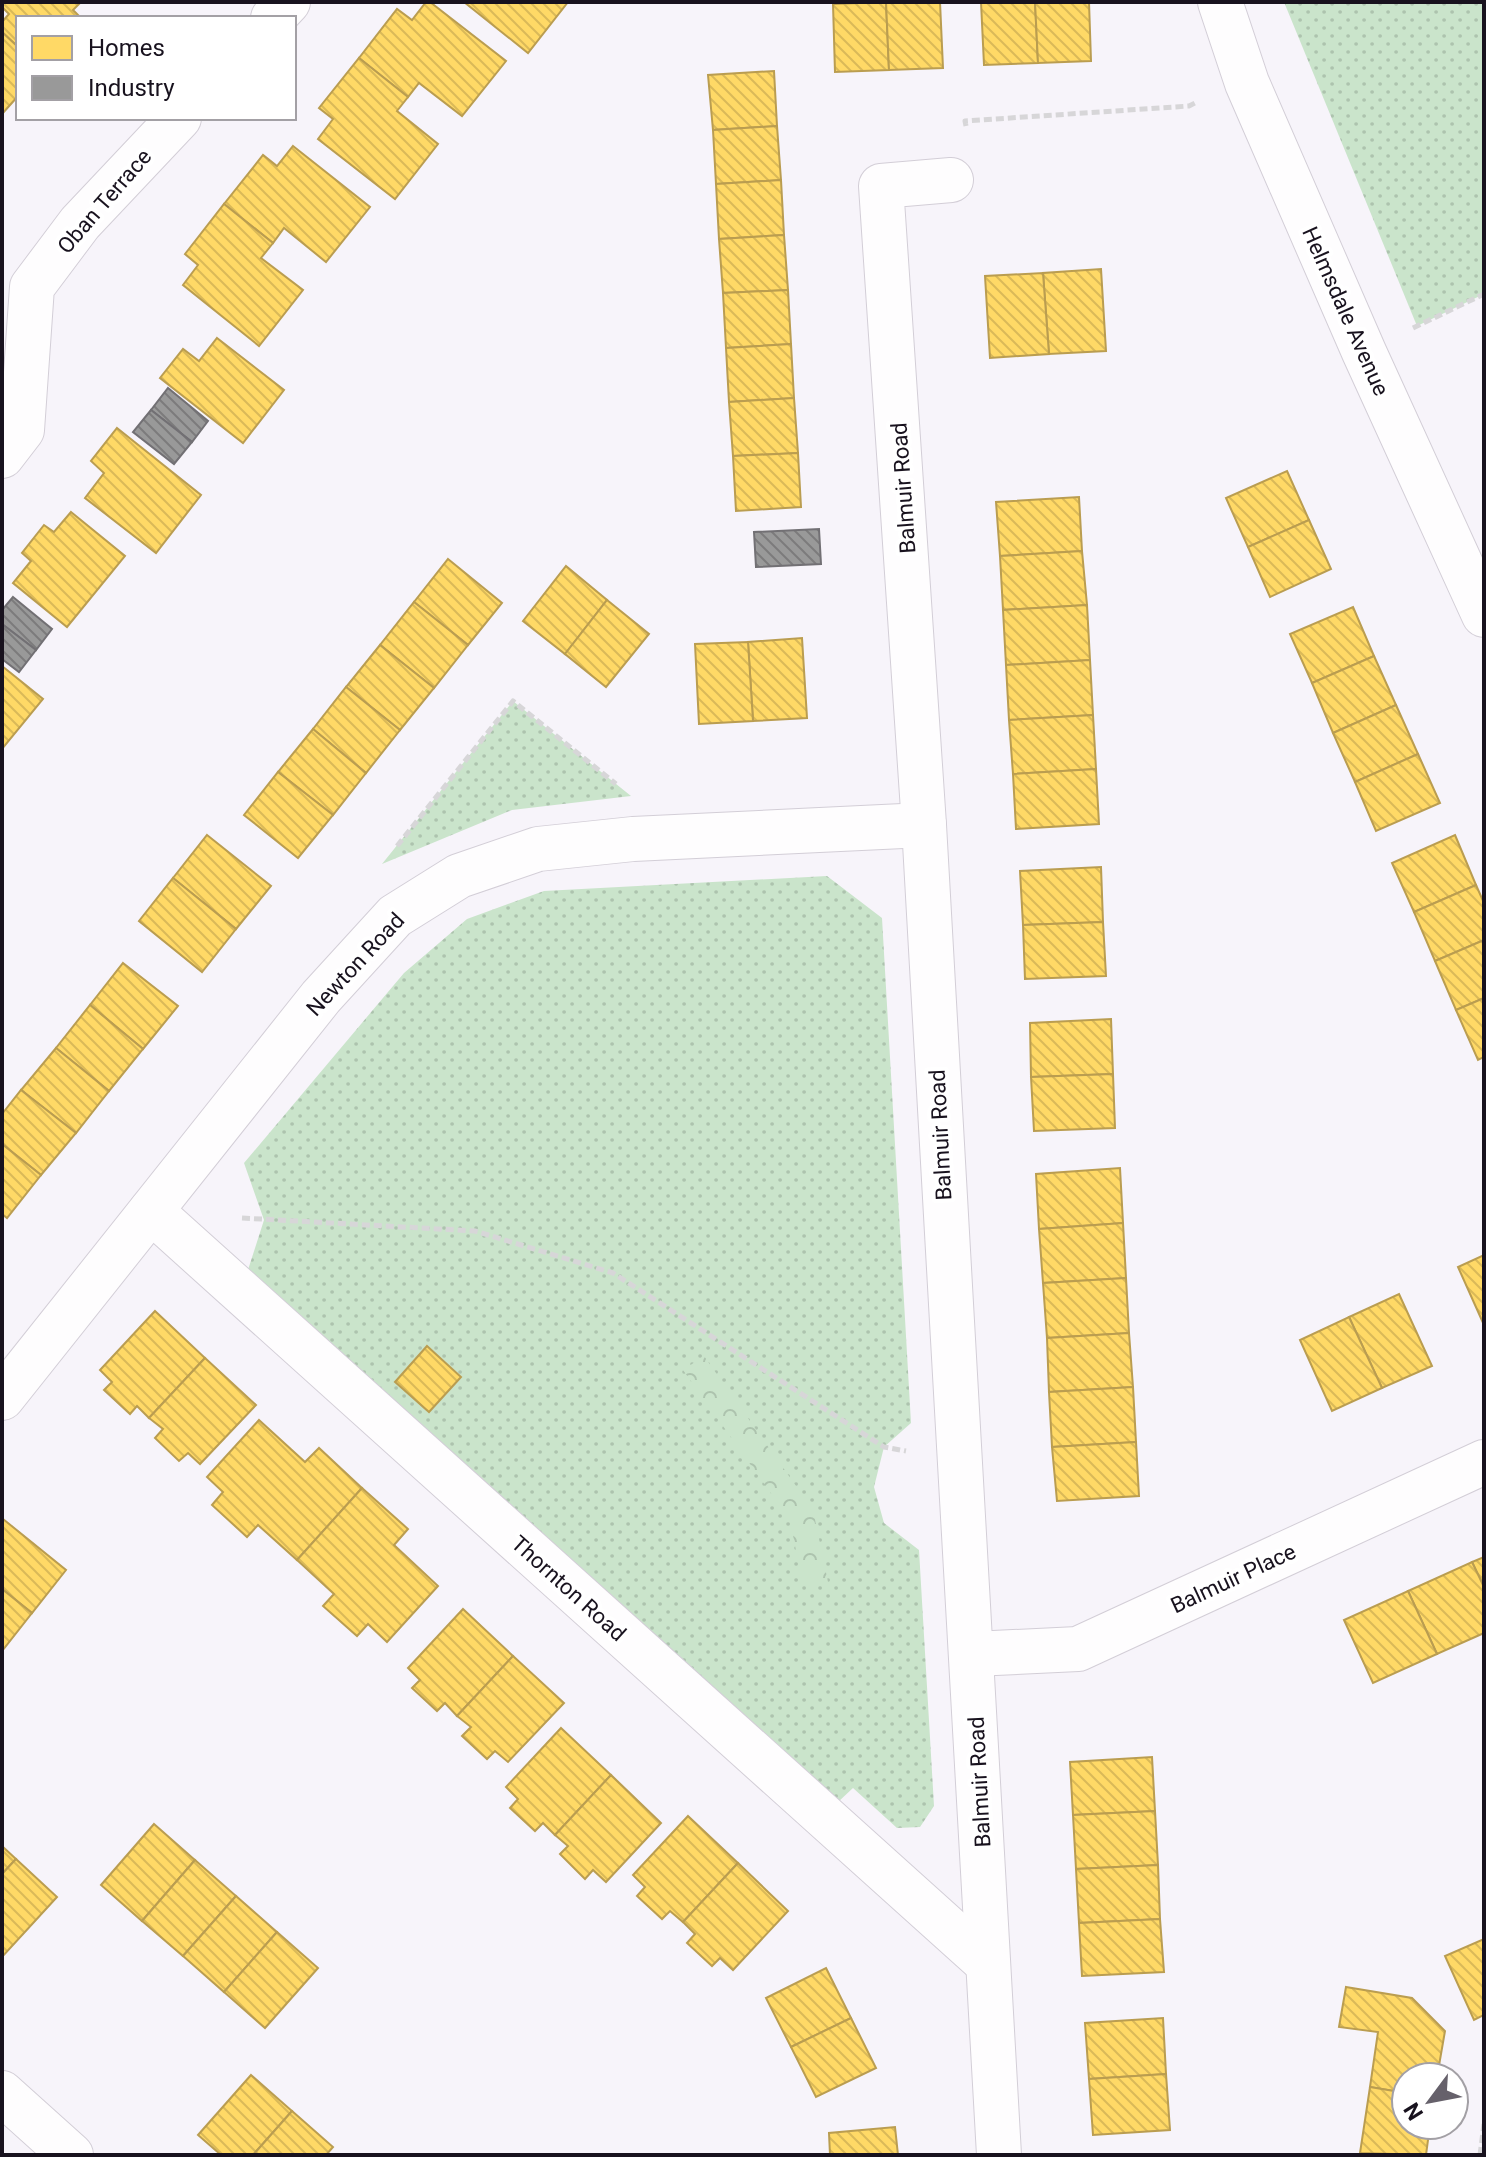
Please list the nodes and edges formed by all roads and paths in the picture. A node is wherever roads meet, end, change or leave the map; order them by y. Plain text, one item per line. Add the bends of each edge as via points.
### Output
1 (1220, 2) edge
2 (1247, 83) junction
3 (177, 120) edge
4 (951, 180) joint
5 (17, 291) edge
6 (1484, 294) edge
7 (1364, 352) junction
8 (2, 456) edge
9 (1484, 615) edge
10 (924, 825) junction
11 (633, 839) junction
12 (395, 916) junction
13 (151, 1211) junction
14 (236, 1218) dead end
15 (2, 1398) edge
16 (958, 1459) junction
17 (1484, 1462) edge
18 (973, 1654) junction
19 (988, 1964) junction
20 (2, 2093) edge
21 (1484, 2124) edge
22 (71, 2155) edge
23 (999, 2155) edge
24 (1480, 2155) edge

1 - 2 street, Helmsdale Avenue
2 - 4 path via 1189,106 965,121 971,178
2 - 7 street, Helmsdale Avenue
3 - 5 street, Oban Terrace
4 - 10 street, Balmuir Road via 881,186
5 - 8 street, Oban Terrace via 22,430
6 - 7 path
7 - 9 street, Helmsdale Avenue
10 - 11 street, Newton Road
10 - 16 street, Balmuir Road
11 - 12 street, Newton Road via 538,849 459,876
11 - 12 path via 631,796 513,701 382,864
12 - 13 street, Newton Road via 321,997
13 - 15 street, Newton Road
13 - 19 street, Thornton Road
14 - 16 path via 475,1231 613,1273 884,1447
16 - 18 street, Balmuir Road
17 - 18 street, Balmuir Place via 1078,1649
18 - 19 street, Balmuir Road
19 - 23 street, Balmuir Road
20 - 22 street
21 - 24 path

